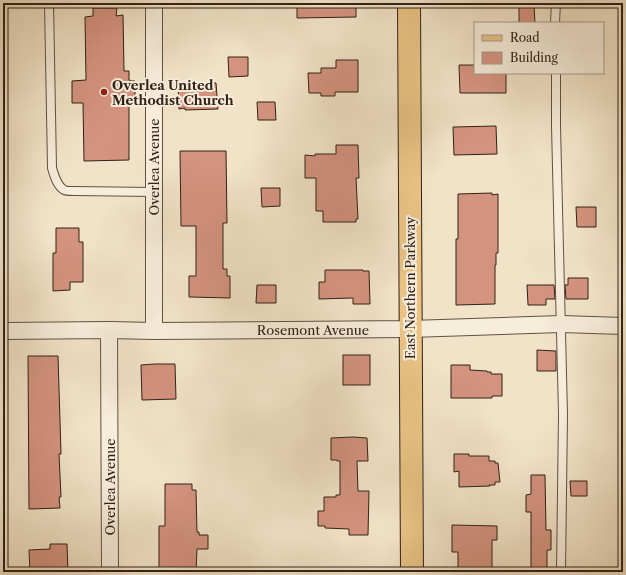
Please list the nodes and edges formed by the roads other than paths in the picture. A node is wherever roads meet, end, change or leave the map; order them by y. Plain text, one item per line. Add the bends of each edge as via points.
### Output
1 (49, 3) edge
2 (154, 3) edge
3 (409, 3) edge
4 (556, 3) edge
5 (555, 22) edge
6 (556, 74) edge
7 (154, 192) junction
8 (561, 324) junction
9 (623, 326) edge
10 (109, 330) junction
11 (410, 330) junction
12 (3, 331) edge
13 (154, 331) junction
14 (110, 572) edge
15 (412, 572) edge
16 (561, 572) edge

1 - 7 lane via 52,168 60,187 74,191
2 - 7 street, Overlea Avenue
3 - 11 main road, East Northern Parkway
4 - 5 lane
6 - 8 lane
7 - 13 street, Overlea Avenue
8 - 9 street, Rosemont Avenue
8 - 11 street, Rosemont Avenue
8 - 16 lane
10 - 12 street, Rosemont Avenue
10 - 13 street, Rosemont Avenue
10 - 14 street, Overlea Avenue
11 - 13 street, Rosemont Avenue
11 - 15 main road, East Northern Parkway

